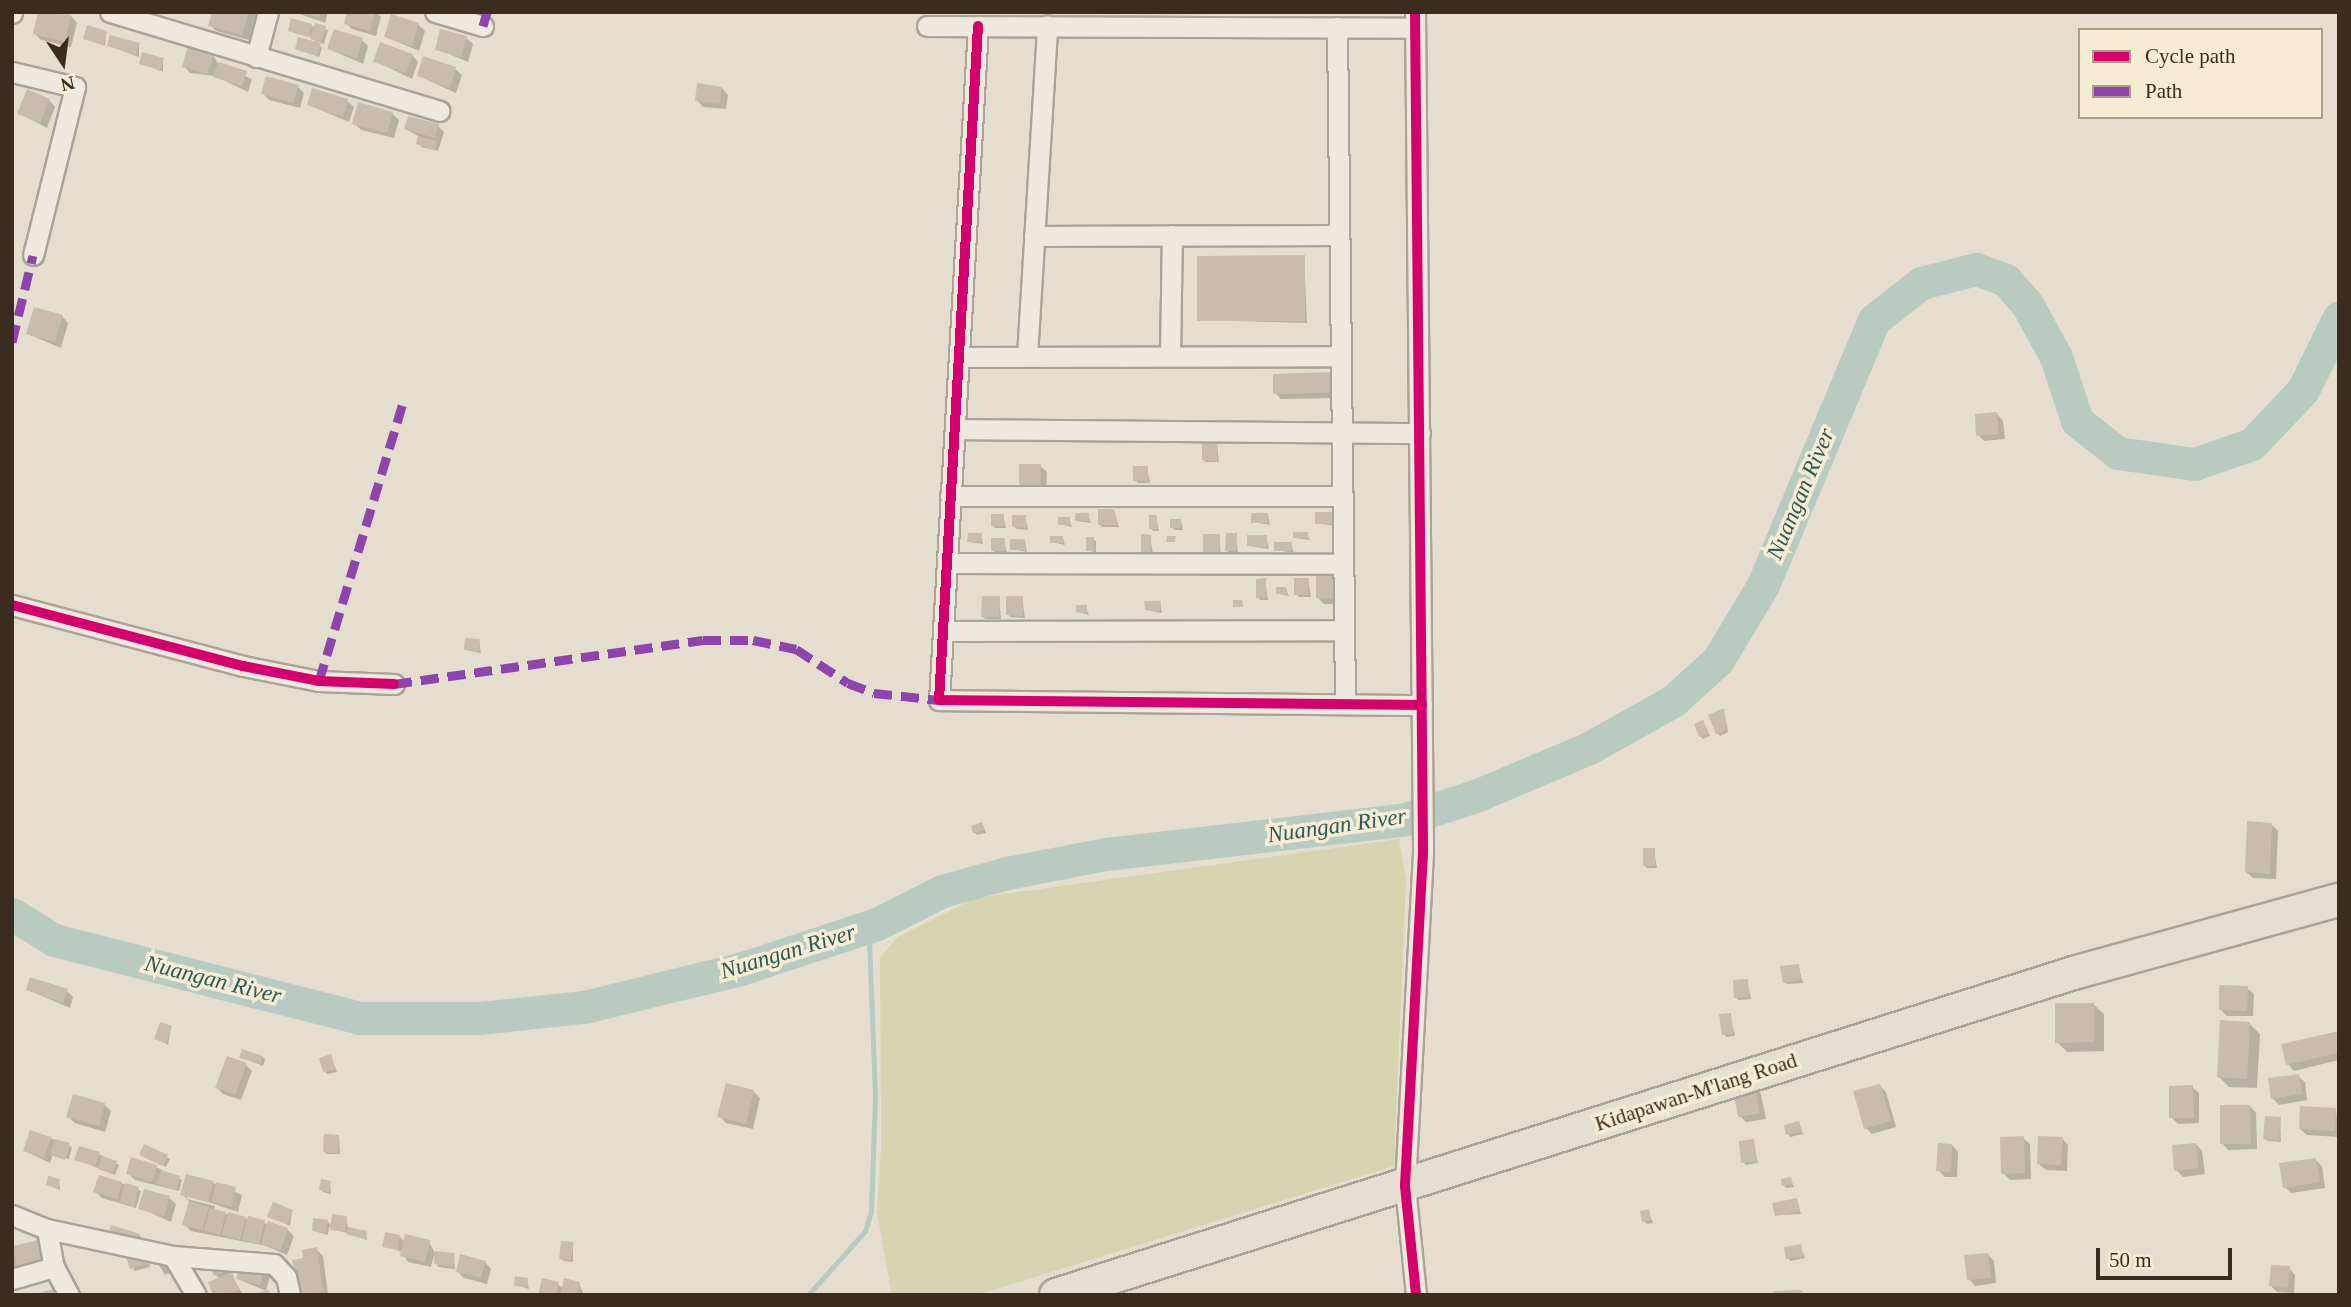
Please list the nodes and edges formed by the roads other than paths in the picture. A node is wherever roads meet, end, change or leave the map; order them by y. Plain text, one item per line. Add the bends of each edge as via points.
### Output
1 (110, 12) edge
2 (268, 12) edge
3 (435, 12) edge
4 (1415, 20) edge
5 (483, 26) dead end
6 (927, 26) dead end
7 (978, 26) junction
8 (1047, 26) junction
9 (1337, 27) junction
10 (256, 57) junction
11 (12, 72) edge
12 (439, 111) dead end
13 (1171, 235) junction
14 (1339, 235) junction
15 (1034, 236) junction
16 (33, 255) dead end
17 (1027, 356) junction
18 (1170, 356) junction
19 (1341, 356) junction
20 (959, 357) junction
21 (955, 429) junction
22 (1342, 431) junction
23 (1420, 433) junction
24 (950, 496) junction
25 (1342, 496) junction
26 (947, 563) junction
27 (1343, 564) junction
28 (12, 605) edge
29 (1344, 630) junction
30 (943, 631) junction
31 (394, 684) dead end
32 (1345, 704) junction
33 (1422, 705) junction
34 (2339, 900) edge
35 (1405, 1186) junction
36 (12, 1215) edge
37 (12, 1222) edge
38 (40, 1225) junction
39 (173, 1256) junction
40 (54, 1267) junction
41 (12, 1279) edge
42 (69, 1295) edge
43 (196, 1295) edge
44 (289, 1295) edge
45 (1056, 1295) edge
46 (1416, 1295) edge

1 - 10 street
2 - 10 street
3 - 5 street
4 - 9 street
4 - 23 street
6 - 7 street
7 - 8 street
7 - 20 street
8 - 9 street
8 - 15 street
9 - 14 street
10 - 12 street
11 - 16 street via 75,87
13 - 14 street
13 - 15 street
13 - 18 street
14 - 19 street
15 - 17 street
17 - 18 street
17 - 20 street
18 - 19 street
19 - 22 street
20 - 21 street
21 - 22 street
21 - 24 street
22 - 23 street
22 - 25 street
23 - 33 street
24 - 25 street
24 - 26 street
25 - 27 street
26 - 27 street
26 - 30 street
27 - 29 street
28 - 31 street via 243,666 352,685
29 - 30 street
29 - 32 street
30 - 32 street via 939,700
32 - 33 street
33 - 35 street via 1423,853
34 - 35 main road, Kidapawan-M'lang Road via 2077,972
35 - 45 main road, Kidapawan-M'lang Road
35 - 46 street
36 - 38 street
37 - 38 street
38 - 39 street
38 - 40 street
39 - 43 street
39 - 44 street via 274,1264 286,1277
40 - 41 street
40 - 42 street

